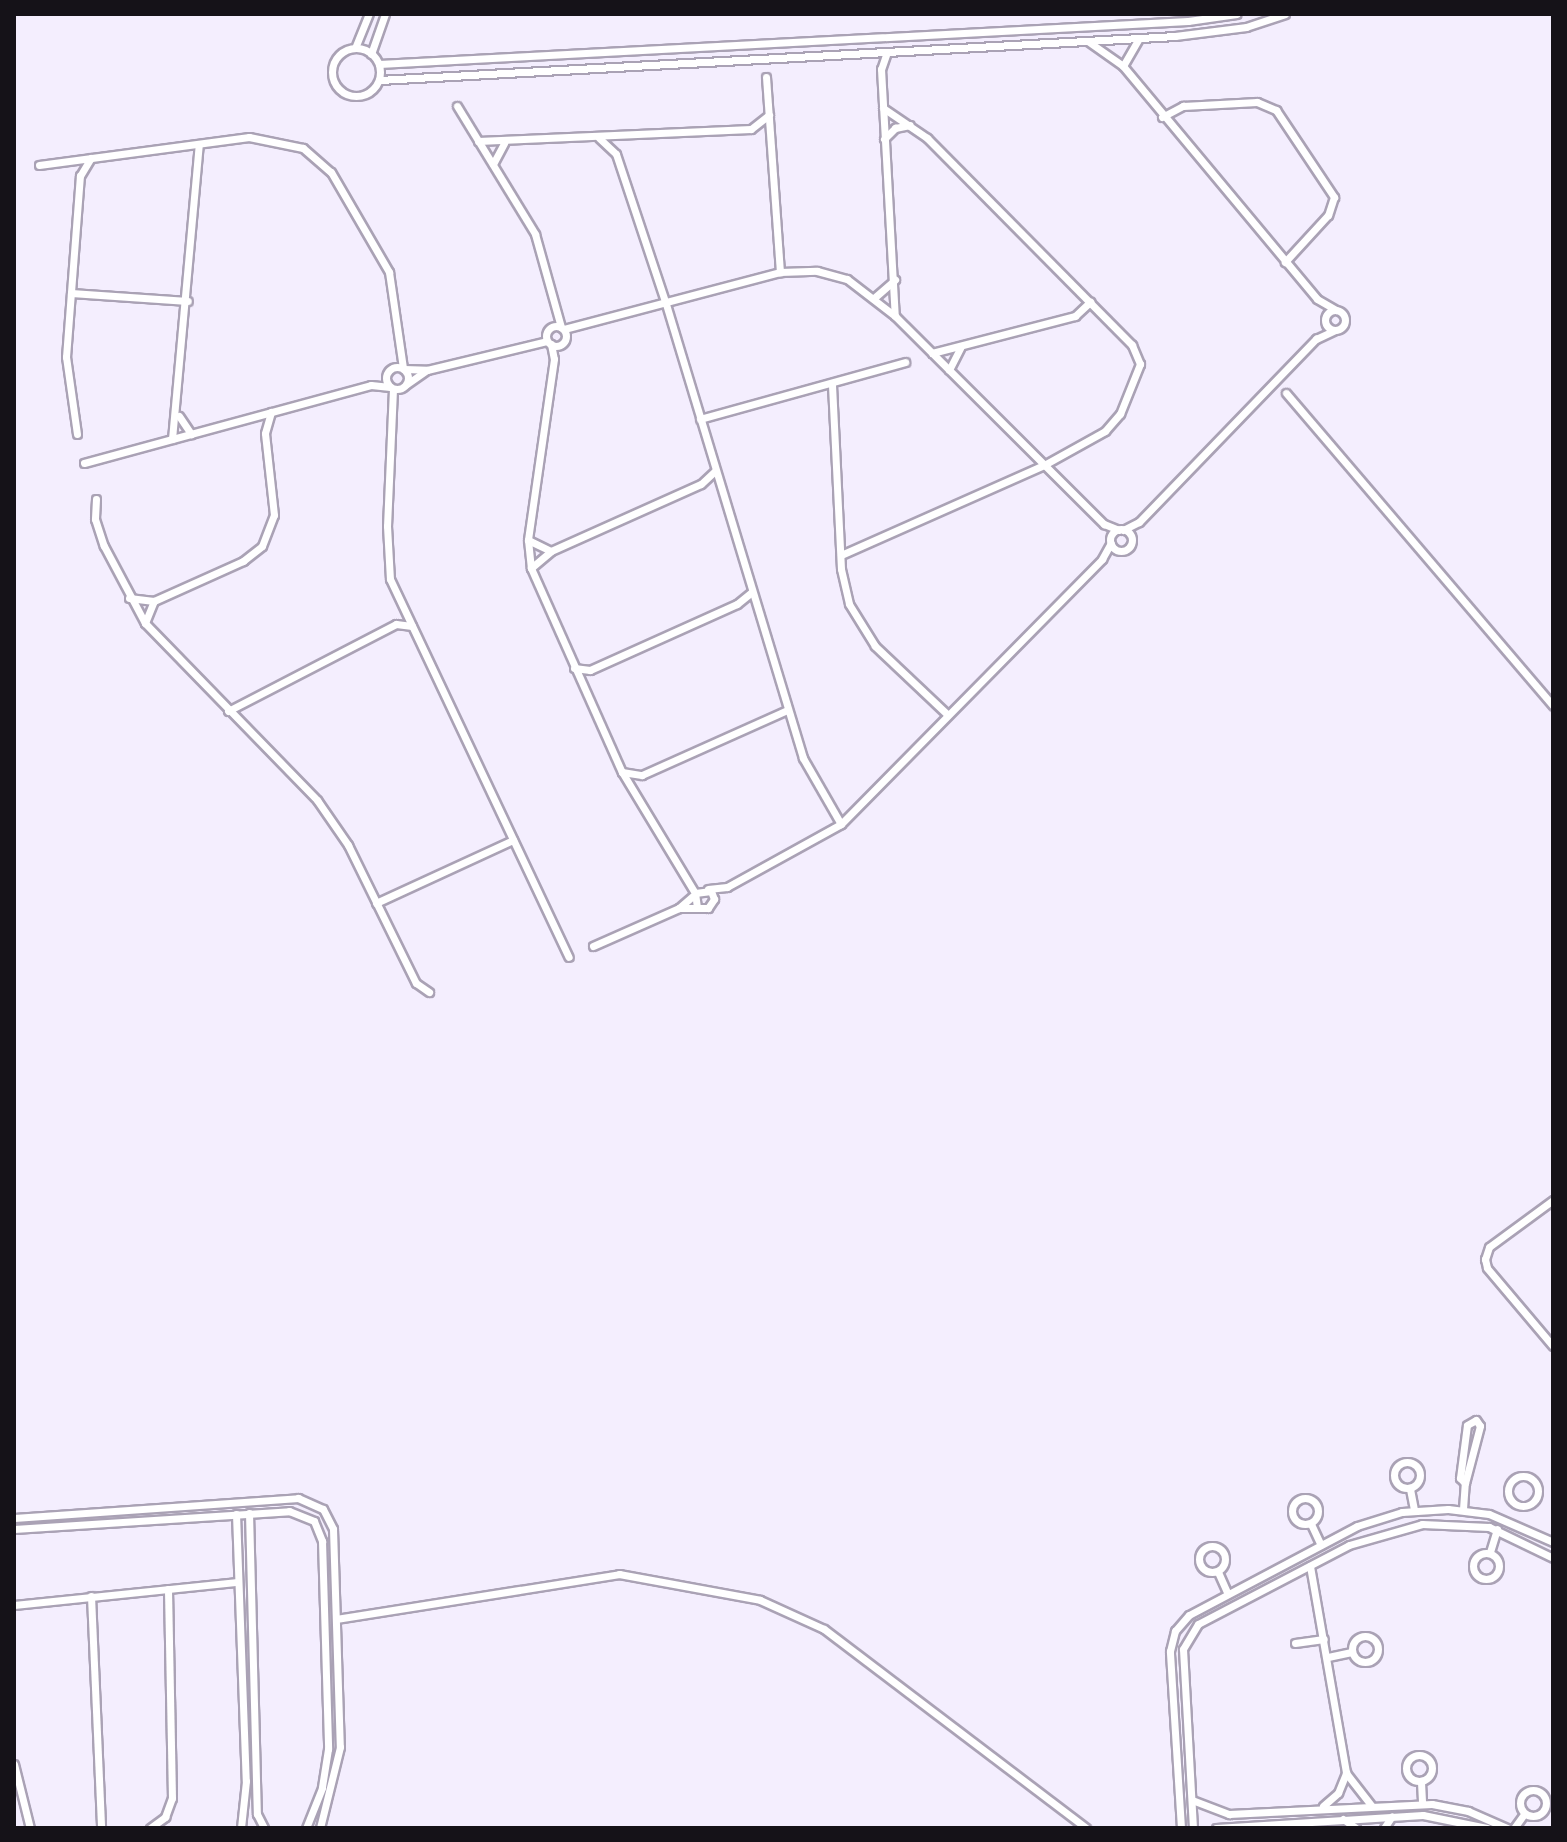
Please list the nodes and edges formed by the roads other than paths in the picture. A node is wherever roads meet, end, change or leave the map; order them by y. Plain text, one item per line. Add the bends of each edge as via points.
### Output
1 (369, 14) edge
2 (385, 14) edge
3 (1237, 14) edge
4 (1285, 14) edge
5 (1139, 38) junction
6 (1087, 41) junction
7 (355, 48) junction
8 (887, 52) junction
9 (371, 54) junction
10 (869, 54) junction
11 (379, 64) junction
12 (1123, 66) junction
13 (881, 69) junction
14 (766, 77) dead end
15 (379, 80) junction
16 (457, 106) dead end
17 (883, 108) junction
18 (769, 115) junction
19 (1162, 117) junction
20 (912, 125) junction
21 (751, 129) junction
22 (627, 136) junction
23 (599, 138) junction
24 (884, 139) junction
25 (770, 140) junction
26 (478, 141) junction
27 (504, 143) junction
28 (199, 144) junction
29 (616, 154) junction
30 (91, 158) junction
31 (65, 161) junction
32 (493, 164) junction
33 (39, 165) dead end
34 (80, 176) junction
35 (1285, 262) junction
36 (780, 272) junction
37 (895, 280) junction
38 (71, 293) junction
39 (874, 298) junction
40 (1317, 299) junction
41 (188, 301) junction
42 (1090, 302) junction
43 (666, 304) junction
44 (553, 309) junction
45 (1336, 310) junction
46 (895, 316) junction
47 (1325, 319) junction
48 (563, 328) junction
49 (584, 328) junction
50 (1335, 330) junction
51 (549, 336) junction
52 (1316, 339) junction
53 (564, 342) junction
54 (960, 348) junction
55 (944, 349) junction
56 (932, 353) junction
57 (397, 354) junction
58 (554, 359) junction
59 (951, 359) junction
60 (905, 362) dead end
61 (404, 369) junction
62 (389, 370) junction
63 (427, 370) junction
64 (949, 370) junction
65 (371, 385) junction
66 (832, 385) junction
67 (405, 386) junction
68 (392, 388) junction
69 (1286, 393) dead end
70 (395, 407) junction
71 (271, 412) junction
72 (179, 416) junction
73 (250, 418) junction
74 (700, 419) junction
75 (265, 433) junction
76 (77, 434) dead end
77 (191, 434) junction
78 (172, 439) junction
79 (84, 463) dead end
80 (1044, 465) junction
81 (715, 471) junction
82 (701, 484) junction
83 (720, 487) junction
84 (96, 499) dead end
85 (1139, 522) junction
86 (1104, 524) junction
87 (1121, 530) junction
88 (528, 540) junction
89 (1110, 541) junction
90 (1132, 541) junction
91 (551, 551) junction
92 (1119, 551) junction
93 (841, 555) junction
94 (1102, 559) junction
95 (531, 568) junction
96 (752, 592) junction
97 (129, 598) junction
98 (154, 601) junction
99 (737, 604) junction
100 (756, 606) junction
101 (404, 609) junction
102 (145, 623) junction
103 (396, 624) junction
104 (412, 626) junction
105 (574, 668) junction
106 (590, 670) junction
107 (582, 686) junction
108 (1553, 706) edge
109 (787, 710) junction
110 (228, 711) junction
111 (948, 715) junction
112 (622, 772) junction
113 (642, 775) junction
114 (635, 795) junction
115 (841, 824) junction
116 (513, 840) junction
117 (691, 880) junction
118 (727, 887) junction
119 (706, 888) junction
120 (694, 894) junction
121 (376, 903) junction
122 (714, 903) junction
123 (697, 907) junction
124 (679, 908) junction
125 (593, 946) dead end
126 (569, 957) dead end
127 (429, 992) dead end
128 (1553, 1200) edge
129 (1553, 1346) edge
130 (1465, 1483) junction
131 (1410, 1489) junction
132 (1517, 1506) junction
133 (1453, 1509) junction
134 (1463, 1509) junction
135 (1414, 1510) junction
136 (249, 1513) junction
137 (236, 1514) junction
138 (14, 1518) edge
139 (1511, 1520) junction
140 (1453, 1522) junction
141 (1311, 1524) junction
142 (14, 1529) edge
143 (1497, 1529) junction
144 (1553, 1542) edge
145 (1321, 1545) junction
146 (1490, 1552) junction
147 (1553, 1558) edge
148 (1310, 1566) junction
149 (1218, 1572) junction
150 (238, 1582) junction
151 (168, 1589) junction
152 (1228, 1594) junction
153 (91, 1596) junction
154 (14, 1605) edge
155 (336, 1619) junction
156 (1324, 1639) junction
157 (1295, 1643) dead end
158 (1351, 1652) junction
159 (1328, 1657) junction
160 (14, 1764) edge
161 (1346, 1773) junction
162 (1421, 1782) junction
163 (1192, 1800) junction
164 (1422, 1804) junction
165 (1371, 1805) junction
166 (1321, 1807) junction
167 (1229, 1814) junction
168 (1524, 1814) junction
169 (1392, 1816) junction
170 (1341, 1818) junction
171 (1229, 1825) junction
172 (30, 1828) edge
173 (101, 1828) edge
174 (150, 1828) edge
175 (241, 1828) edge
176 (264, 1828) edge
177 (306, 1828) edge
178 (320, 1828) edge
179 (1086, 1828) edge
180 (1181, 1828) edge
181 (1193, 1828) edge
182 (1216, 1828) edge
183 (1356, 1828) edge
184 (1384, 1828) edge
185 (1487, 1828) edge
186 (1507, 1828) edge
187 (1514, 1828) edge

1 - 7 street
2 - 9 street
3 - 11 street via 1188,21
4 - 5 street via 1228,31
5 - 6 street
5 - 12 street
6 - 8 street
6 - 12 street
7 - 9 street
7 - 15 street via 335,61 336,86 359,96
8 - 10 street
8 - 13 street
9 - 11 street
10 - 13 street
10 - 15 street
11 - 15 street
12 - 19 street
13 - 17 street
14 - 18 street
16 - 26 street
17 - 20 street
17 - 24 street
18 - 21 street
18 - 25 street
19 - 35 street
19 - 35 street via 1183,106 1257,102 1276,110 1334,197 1328,215
20 - 24 street via 895,128
20 - 42 street
21 - 22 street
21 - 25 street
22 - 23 street
22 - 29 street
23 - 27 street
23 - 29 street
24 - 37 street
25 - 36 street
26 - 27 street
26 - 32 street
27 - 32 street
28 - 30 street
28 - 41 street
28 - 57 street via 277,139 303,148 326,165 389,272
29 - 43 street
30 - 31 street
30 - 34 street
31 - 33 street
31 - 34 street
32 - 44 street via 535,234
34 - 38 street
35 - 40 street
36 - 39 street via 827,273
36 - 43 street
37 - 39 street
37 - 46 street
38 - 41 street
38 - 76 street via 66,368
39 - 46 street
40 - 45 street
40 - 47 street
41 - 72 street
42 - 54 street via 1075,316
42 - 80 street via 1136,349 1138,375 1109,428
43 - 49 street
43 - 74 street
44 - 48 street
44 - 51 street
45 - 47 street
45 - 50 street via 1345,320
46 - 56 street
47 - 50 street
47 - 52 street
48 - 49 street
48 - 51 street
48 - 53 street
49 - 53 street
50 - 52 street
51 - 53 street
51 - 58 street
51 - 63 street
52 - 85 street
53 - 58 street
54 - 55 street
54 - 59 street
55 - 56 street
55 - 59 street
56 - 64 street
57 - 61 street
57 - 62 street
58 - 88 street
59 - 64 street
60 - 66 street
61 - 62 street
61 - 63 street
61 - 67 street
62 - 65 street
62 - 68 street
63 - 67 street
64 - 80 street
65 - 68 street
65 - 71 street
66 - 74 street
66 - 93 street
67 - 68 street
67 - 70 street
68 - 70 street
69 - 108 street
70 - 101 street via 387,555 390,579
71 - 73 street
71 - 75 street
72 - 77 street
72 - 78 street
73 - 75 street
73 - 77 street
74 - 81 street
75 - 98 street via 274,515 262,546 243,561
77 - 78 street
78 - 79 street
80 - 86 street
80 - 93 street
81 - 82 street
81 - 83 street
82 - 83 street
82 - 91 street
83 - 96 street
84 - 97 street via 97,525
85 - 87 street
85 - 90 street
86 - 87 street
86 - 89 street
87 - 89 street
87 - 90 street
88 - 91 street
88 - 95 street
89 - 92 street
89 - 94 street
90 - 92 street
91 - 95 street
92 - 94 street
93 - 111 street via 846,593 860,626
94 - 111 street
95 - 105 street
96 - 99 street
96 - 100 street
97 - 98 street
97 - 102 street
98 - 102 street
99 - 100 street
99 - 106 street
100 - 109 street
101 - 103 street
101 - 104 street
102 - 110 street
103 - 104 street
103 - 110 street
104 - 116 street
105 - 106 street
105 - 107 street
106 - 107 street
107 - 112 street
109 - 113 street
109 - 115 street via 806,765
110 - 121 street via 323,807
111 - 115 street
112 - 113 street
112 - 114 street
113 - 114 street
114 - 117 street
115 - 118 street
116 - 121 street
116 - 126 street
117 - 119 street
117 - 120 street
118 - 119 street
118 - 122 street
119 - 120 street
119 - 122 street
120 - 123 street
120 - 124 street
121 - 127 street via 416,983
122 - 123 street
123 - 124 street
124 - 125 street
128 - 129 street via 1489,1247 1485,1259
130 - 130 street via 1480,1426 1476,1420 1467,1425 1460,1478
130 - 134 street
131 - 131 street via 1419,1485 1412,1460 1396,1467 1400,1489
131 - 135 street
132 - 132 street via 1529,1507 1537,1478 1517,1476 1509,1500
132 - 139 street
133 - 134 street
133 - 135 street
133 - 140 street
134 - 139 street
135 - 145 street via 1372,1520
136 - 137 street
136 - 176 street via 257,1814
136 - 177 street via 300,1512 314,1521 322,1536 328,1749 322,1788
137 - 142 street
137 - 150 street
138 - 155 street via 309,1500 332,1524
139 - 144 street
140 - 143 street
140 - 148 street via 1383,1533
141 - 141 street via 1318,1516 1305,1494 1291,1504 1300,1524
141 - 145 street
143 - 146 street
143 - 147 street
145 - 152 street
146 - 146 street via 1480,1550 1473,1576 1491,1582 1498,1556
148 - 156 street
148 - 163 street via 1202,1621 1187,1637
149 - 149 street via 1225,1565 1213,1543 1198,1552 1208,1574
149 - 152 street
150 - 151 street
150 - 175 street via 246,1794
151 - 153 street
151 - 174 street via 172,1798 165,1817
152 - 180 street via 1189,1615 1171,1646
153 - 154 street
153 - 173 street
155 - 178 street via 340,1747
155 - 179 street via 619,1574 760,1600 835,1637
156 - 157 street
156 - 159 street
158 - 158 street via 1355,1662 1380,1653 1375,1636 1350,1642
158 - 159 street
159 - 161 street
160 - 172 street
161 - 165 street
161 - 166 street via 1338,1793
162 - 162 street via 1430,1782 1428,1755 1411,1754 1410,1781
162 - 164 street
163 - 167 street
163 - 181 street
164 - 165 street
164 - 186 street via 1468,1811
165 - 166 street
166 - 167 street
167 - 171 street
168 - 168 street via 1534,1819 1548,1796 1532,1786 1518,1808
168 - 187 street
169 - 170 street
169 - 184 street
169 - 185 street via 1445,1816
170 - 171 street
170 - 183 street
171 - 182 street

